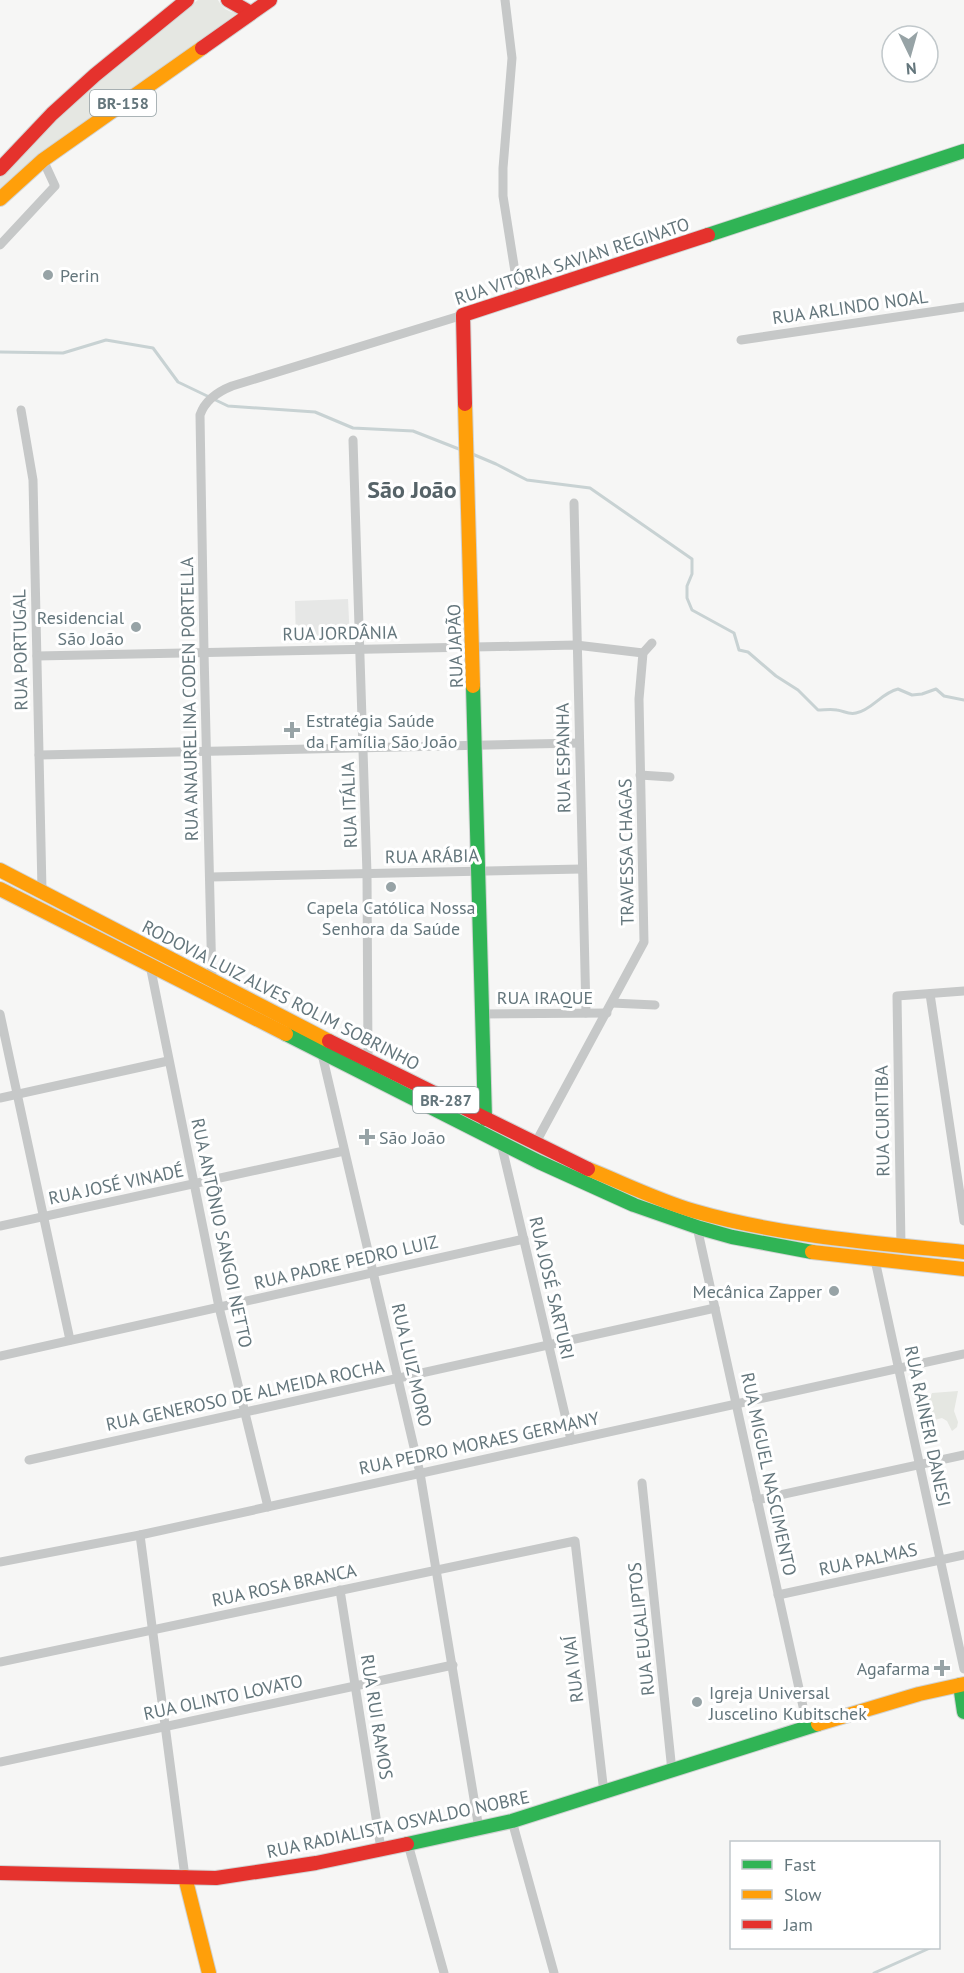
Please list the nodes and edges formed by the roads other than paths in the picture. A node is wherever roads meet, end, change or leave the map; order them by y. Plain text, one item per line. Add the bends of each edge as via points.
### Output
1 (186, 0) edge
2 (228, 0) edge
3 (270, 0) edge
4 (505, 0) edge
5 (251, 13) junction
6 (964, 151) edge
7 (43, 160) junction
8 (0, 169) edge
9 (0, 199) edge
10 (0, 245) edge
11 (519, 297) junction
12 (964, 307) edge
13 (463, 315) junction
14 (741, 340) dead end
15 (21, 410) dead end
16 (201, 415) joint
17 (352, 440) dead end
18 (574, 503) dead end
19 (652, 643) dead end
20 (576, 645) junction
21 (473, 647) junction
22 (360, 649) junction
23 (204, 652) junction
24 (643, 653) junction
25 (37, 656) junction
26 (579, 743) junction
27 (476, 745) junction
28 (363, 748) junction
29 (206, 751) junction
30 (39, 755) junction
31 (640, 775) junction
32 (670, 777) dead end
33 (0, 858) edge
34 (582, 869) junction
35 (0, 870) edge
36 (479, 872) junction
37 (368, 874) junction
38 (210, 878) junction
39 (0, 889) edge
40 (42, 890) junction
41 (0, 897) edge
42 (47, 912) junction
43 (150, 965) junction
44 (212, 982) junction
45 (964, 991) edge
46 (930, 994) junction
47 (612, 1003) junction
48 (655, 1005) dead end
49 (586, 1013) junction
50 (607, 1013) junction
51 (0, 1014) edge
52 (483, 1014) junction
53 (322, 1054) junction
54 (168, 1061) junction
55 (368, 1061) junction
56 (17, 1094) junction
57 (0, 1098) edge
58 (485, 1119) junction
59 (501, 1143) junction
60 (535, 1144) junction
61 (344, 1151) junction
62 (194, 1183) junction
63 (43, 1216) junction
64 (964, 1221) edge
65 (0, 1226) edge
66 (697, 1227) junction
67 (524, 1239) junction
68 (901, 1246) junction
69 (964, 1252) edge
70 (875, 1260) junction
71 (964, 1269) edge
72 (373, 1273) junction
73 (219, 1307) junction
74 (715, 1308) junction
75 (70, 1340) junction
76 (549, 1345) junction
77 (964, 1354) edge
78 (0, 1356) edge
79 (899, 1368) junction
80 (398, 1378) junction
81 (736, 1404) junction
82 (245, 1412) junction
83 (571, 1440) junction
84 (964, 1455) edge
85 (29, 1460) dead end
86 (920, 1464) junction
87 (420, 1473) junction
88 (642, 1483) dead end
89 (757, 1500) junction
90 (268, 1507) junction
91 (140, 1535) junction
92 (575, 1541) joint
93 (964, 1555) edge
94 (940, 1560) junction
95 (0, 1562) edge
96 (437, 1570) junction
97 (340, 1590) junction
98 (778, 1595) junction
99 (153, 1630) junction
100 (0, 1662) edge
101 (453, 1665) junction
102 (964, 1669) edge
103 (355, 1685) junction
104 (962, 1685) edge
105 (964, 1712) edge
106 (165, 1726) junction
107 (808, 1729) junction
108 (0, 1762) edge
109 (672, 1772) junction
110 (604, 1793) junction
111 (512, 1821) junction
112 (479, 1829) junction
113 (408, 1844) junction
114 (381, 1850) junction
115 (0, 1873) edge
116 (185, 1877) junction
117 (208, 1973) edge
118 (444, 1973) edge
119 (554, 1973) edge

1 - 8 main road, BR-158 via 52,114
2 - 5 main road
3 - 5 main road, BR-158
4 - 11 street via 512,58 503,196
5 - 7 main road, BR-158
6 - 11 main road, RUA VITÓRIA SAVIAN REGINATO
7 - 9 main road, BR-158
7 - 10 street via 55,186
11 - 13 main road, RUA VITÓRIA SAVIAN REGINATO
12 - 14 street, RUA ARLINDO NOAL
13 - 16 street, RUA VITÓRIA SAVIAN REGINATO via 232,386 204,404
13 - 21 main road, RUA JAPÃO
15 - 25 street, RUA PORTUGAL via 33,480
16 - 23 street, RUA ANAURELINA CODEN PORTELLA
17 - 22 street, RUA ITÁLIA
18 - 20 street, RUA ESPANHA
19 - 24 street
20 - 21 street, RUA JORDÂNIA
20 - 24 street, RUA JORDÂNIA
20 - 26 street, RUA ESPANHA
21 - 22 street, RUA JORDÂNIA
21 - 27 main road, RUA JAPÃO
22 - 23 street, RUA JORDÂNIA
22 - 28 street, RUA ITÁLIA
23 - 25 street, RUA JORDÂNIA
23 - 29 street, RUA ANAURELINA CODEN PORTELLA
24 - 31 street, TRAVESSA CHAGAS
25 - 30 street, RUA PORTUGAL
26 - 27 street
26 - 34 street, RUA ESPANHA
27 - 28 street
27 - 36 main road, RUA JAPÃO
28 - 29 street
28 - 37 street, RUA ITÁLIA
29 - 30 street
29 - 38 street, RUA ANAURELINA CODEN PORTELLA
30 - 40 street, RUA PORTUGAL
31 - 32 street
31 - 47 street, TRAVESSA CHAGAS via 644,942
33 - 40 main road, BR-287
34 - 36 street, RUA ARÁBIA
34 - 49 street, RUA ESPANHA
35 - 40 main road, RODOVIA LUIZ ALVES ROLIM SOBRINHO / BR-287
36 - 37 street, RUA ARÁBIA
36 - 52 main road, RUA JAPÃO
37 - 38 street, RUA ARÁBIA
37 - 55 street, RUA ITÁLIA
38 - 44 street, RUA ANAURELINA CODEN PORTELLA
39 - 42 main road, RODOVIA LUIZ ALVES ROLIM SOBRINHO / BR-287
40 - 44 main road, RODOVIA LUIZ ALVES ROLIM SOBRINHO / BR-287
41 - 42 main road, BR-287
42 - 43 main road, RODOVIA LUIZ ALVES ROLIM SOBRINHO / BR-287
43 - 53 main road, RODOVIA LUIZ ALVES ROLIM SOBRINHO / BR-287
43 - 54 street, RUA ANTÔNIO SANGOI NETTO
44 - 55 main road, RODOVIA LUIZ ALVES ROLIM SOBRINHO / BR-287
45 - 46 street
46 - 64 street
46 - 68 street, RUA CURITIBA via 897,996
47 - 48 street
47 - 50 street, TRAVESSA CHAGAS
49 - 50 street, RUA IRAQUE
49 - 52 street, RUA IRAQUE
50 - 60 street, TRAVESSA CHAGAS
51 - 56 street
52 - 58 main road, RUA JAPÃO
53 - 59 main road, RODOVIA LUIZ ALVES ROLIM SOBRINHO / BR-287
53 - 61 street, RUA LUIZ MORO
54 - 56 street
54 - 62 street, RUA ANTÔNIO SANGOI NETTO
55 - 58 main road, RODOVIA LUIZ ALVES ROLIM SOBRINHO / BR-287
56 - 57 street
56 - 63 street
58 - 60 main road, RODOVIA LUIZ ALVES ROLIM SOBRINHO / BR-287
59 - 66 main road, RODOVIA LUIZ ALVES ROLIM SOBRINHO / BR-287 via 615,1197
59 - 67 street, RUA JOSÉ SARTURI
60 - 68 main road, RODOVIA LUIZ ALVES ROLIM SOBRINHO / BR-287 via 695,1211 786,1232
61 - 62 street, RUA JOSÉ VINADÉ
61 - 72 street, RUA LUIZ MORO
62 - 63 street, RUA JOSÉ VINADÉ
62 - 73 street, RUA ANTÔNIO SANGOI NETTO
63 - 65 street, RUA JOSÉ VINADÉ
63 - 75 street
66 - 70 main road, RODOVIA LUIZ ALVES ROLIM SOBRINHO / BR-287 via 782,1246
66 - 74 street, RUA MIGUEL NASCIMENTO
67 - 72 street, RUA PADRE PEDRO LUIZ
67 - 76 street, RUA JOSÉ SARTURI
68 - 69 main road, RODOVIA LUIZ ALVES ROLIM SOBRINHO / BR-287
70 - 71 main road, RODOVIA LUIZ ALVES ROLIM SOBRINHO / BR-287
70 - 79 street, RUA RAINERI DANESI
72 - 73 street, RUA PADRE PEDRO LUIZ
72 - 80 street, RUA LUIZ MORO
73 - 75 street, RUA PADRE PEDRO LUIZ
73 - 82 street, RUA ANTÔNIO SANGOI NETTO
74 - 76 street, RUA GENEROSO DE ALMEIDA ROCHA
74 - 81 street, RUA MIGUEL NASCIMENTO
75 - 78 street, RUA PADRE PEDRO LUIZ
76 - 80 street, RUA GENEROSO DE ALMEIDA ROCHA
76 - 83 street, RUA JOSÉ SARTURI
77 - 79 street, RUA PEDRO MORAES GERMANY
79 - 81 street, RUA PEDRO MORAES GERMANY
79 - 86 street, RUA RAINERI DANESI
80 - 82 street, RUA GENEROSO DE ALMEIDA ROCHA
80 - 87 street, RUA LUIZ MORO
81 - 83 street, RUA PEDRO MORAES GERMANY
81 - 89 street, RUA MIGUEL NASCIMENTO
82 - 85 street, RUA GENEROSO DE ALMEIDA ROCHA
82 - 90 street, RUA ANTÔNIO SANGOI NETTO
83 - 87 street, RUA PEDRO MORAES GERMANY
84 - 86 street
86 - 89 street
86 - 94 street, RUA RAINERI DANESI
87 - 90 street, RUA PEDRO MORAES GERMANY
87 - 96 street, RUA LUIZ MORO
88 - 109 street, RUA EUCALIPTOS
89 - 98 street, RUA MIGUEL NASCIMENTO
90 - 91 street, RUA PEDRO MORAES GERMANY
91 - 95 street, RUA PEDRO MORAES GERMANY
91 - 99 street
92 - 96 street, RUA ROSA BRANCA
92 - 110 street, RUA IVAÍ
93 - 94 street, RUA PALMAS
94 - 98 street, RUA PALMAS
94 - 102 street, RUA RAINERI DANESI
96 - 97 street, RUA ROSA BRANCA
96 - 101 street, RUA LUIZ MORO
97 - 99 street, RUA ROSA BRANCA
97 - 103 street, RUA RUI RAMOS
98 - 107 street, RUA MIGUEL NASCIMENTO
99 - 100 street, RUA ROSA BRANCA
99 - 106 street
101 - 103 street, RUA OLINTO LOVATO
101 - 112 street, RUA LUIZ MORO
103 - 106 street, RUA OLINTO LOVATO
103 - 114 street, RUA RUI RAMOS
104 - 105 main road
104 - 107 main road, RUA RADIALISTA OSVALDO NOBRE via 908,1697
106 - 108 street, RUA OLINTO LOVATO
106 - 116 street
107 - 109 main road, RUA RADIALISTA OSVALDO NOBRE
109 - 110 main road, RUA RADIALISTA OSVALDO NOBRE
110 - 111 main road, RUA RADIALISTA OSVALDO NOBRE
111 - 112 main road, RUA RADIALISTA OSVALDO NOBRE
111 - 119 street
112 - 113 main road, RUA RADIALISTA OSVALDO NOBRE
113 - 114 main road, RUA RADIALISTA OSVALDO NOBRE
113 - 118 street
114 - 116 main road, RUA RADIALISTA OSVALDO NOBRE via 255,1873
115 - 116 main road, RUA RADIALISTA OSVALDO NOBRE
116 - 117 main road

